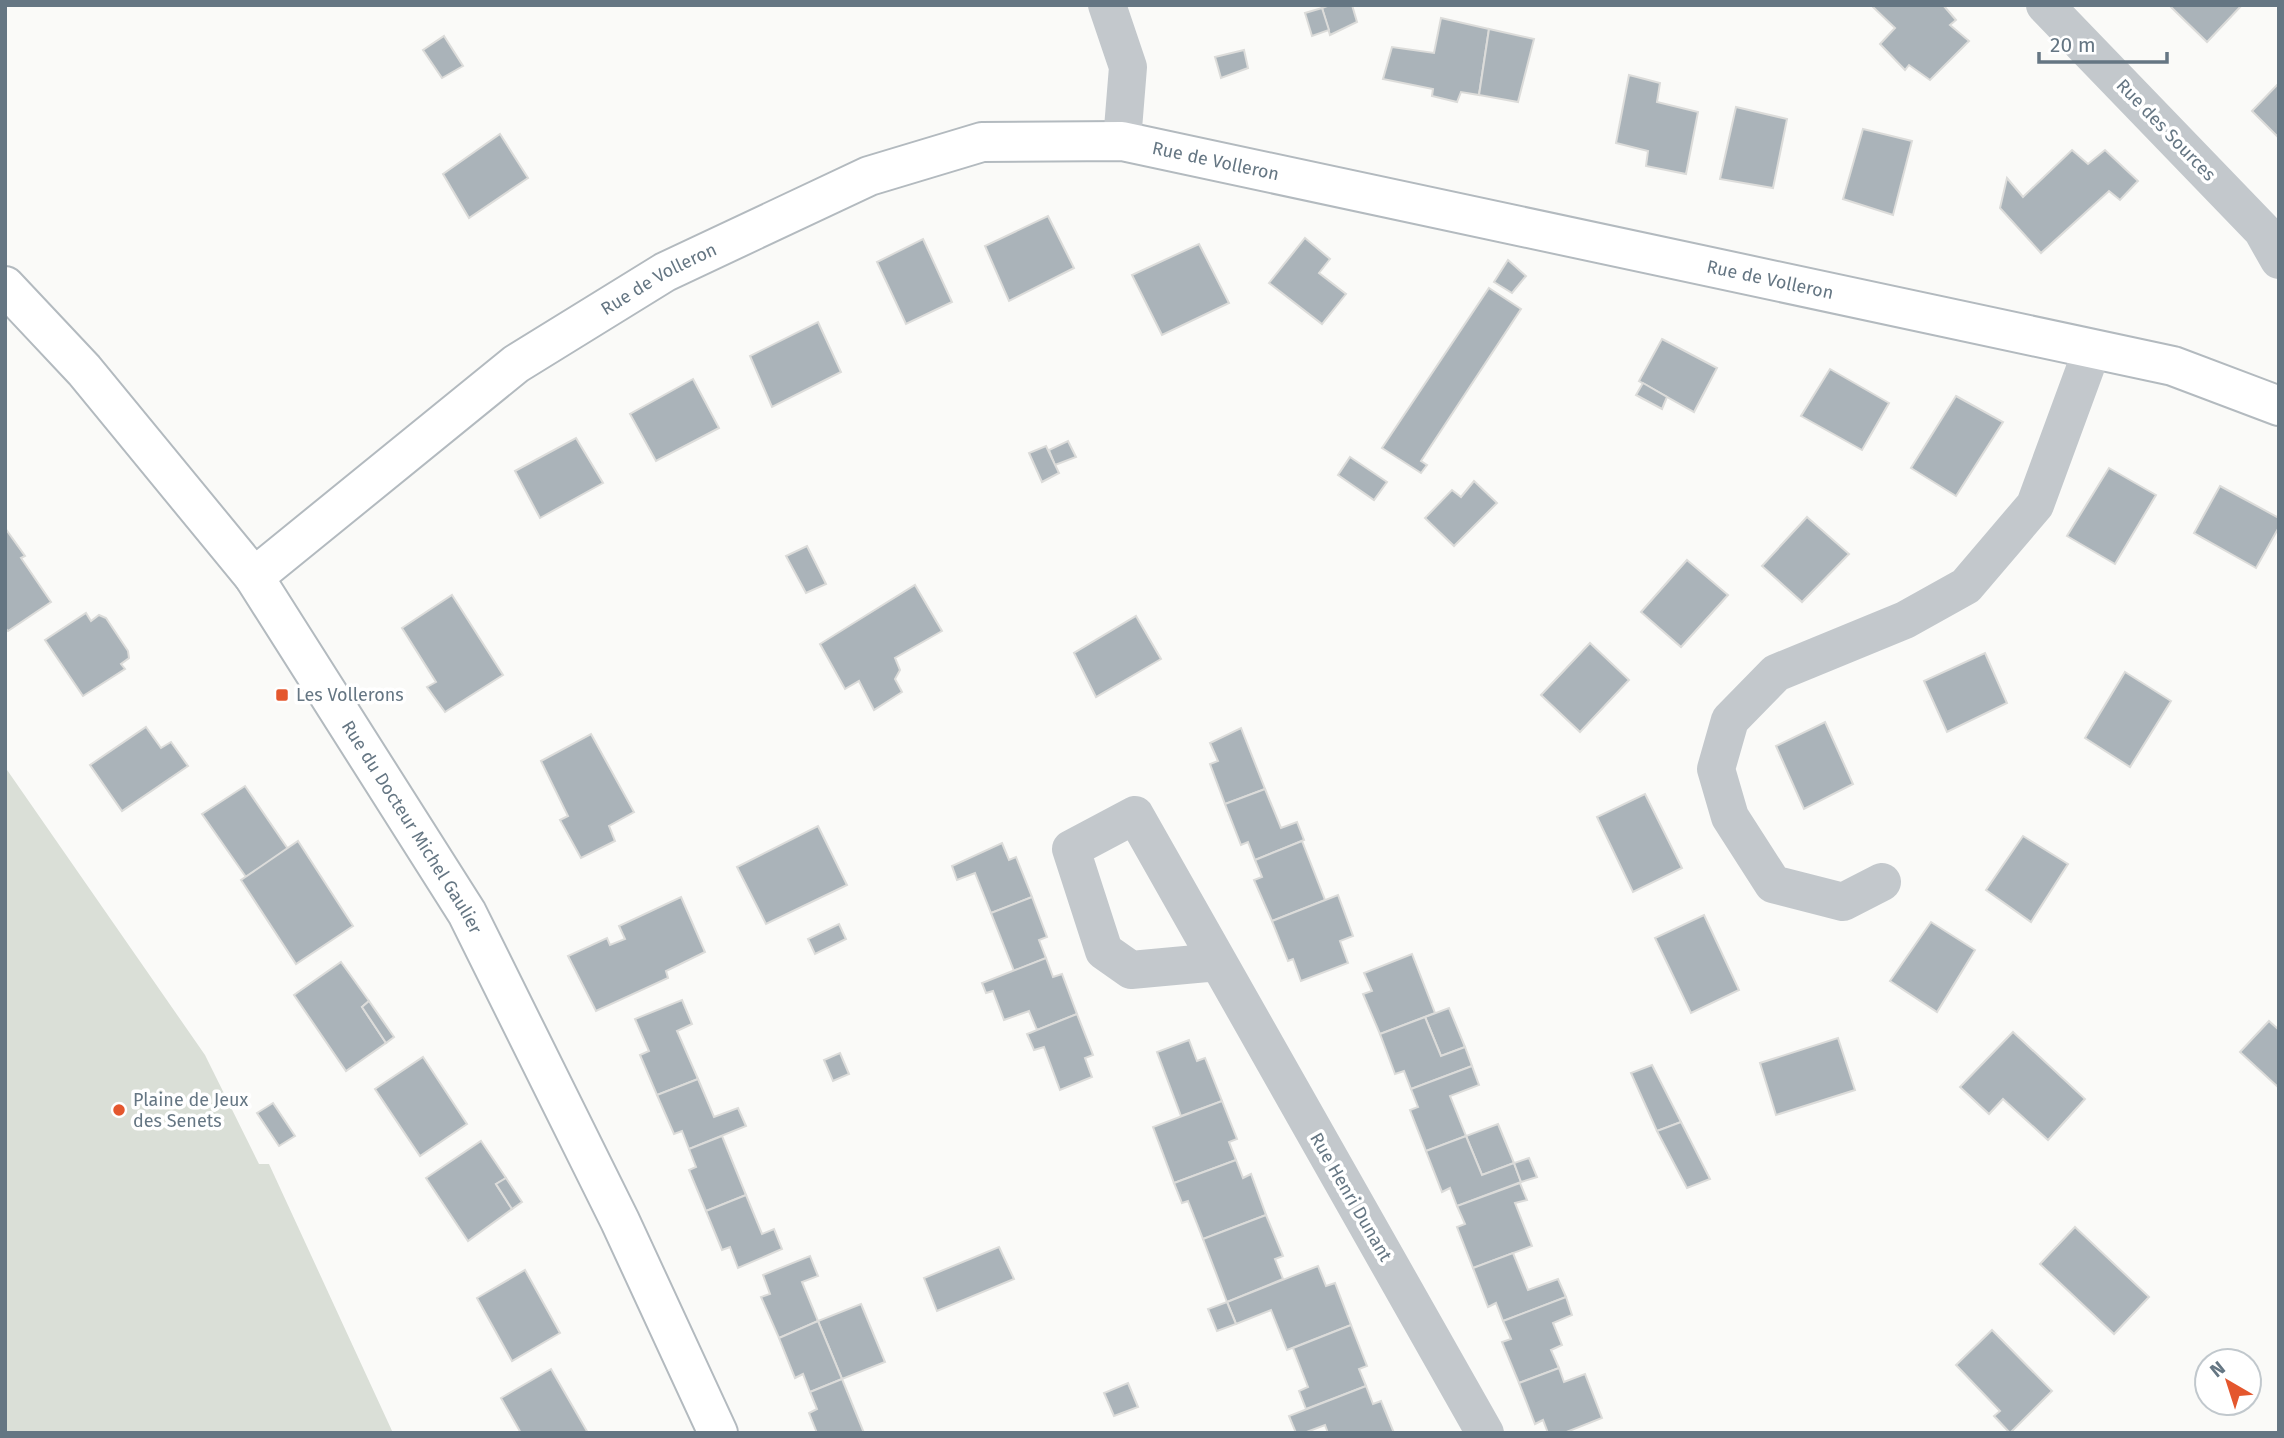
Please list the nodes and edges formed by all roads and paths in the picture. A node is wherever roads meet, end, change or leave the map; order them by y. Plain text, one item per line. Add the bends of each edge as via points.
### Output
1 (1107, 5) edge
2 (2045, 5) edge
3 (1122, 141) junction
4 (2279, 260) edge
5 (5, 286) edge
6 (2092, 350) junction
7 (2279, 406) edge
8 (254, 577) junction
9 (1882, 882) dead end
10 (1218, 962) dead end
11 (718, 1433) edge
12 (1485, 1433) edge

1 - 3 street via 1128,67
2 - 4 street, Rue des Sources via 2262,230
3 - 6 street, Rue de Volleron
3 - 8 street, Rue de Volleron via 982,142 869,176 665,272 516,364
5 - 8 street, Rue du Docteur Michel Gaulier via 84,370
6 - 7 street, Rue de Volleron via 2173,366
6 - 9 street via 2035,505 1966,586 1905,620 1776,673 1730,720 1716,769 1730,817 1773,884 1843,902
8 - 11 street, Rue du Docteur Michel Gaulier via 467,913 620,1221
10 - 12 street, Rue Henri Dunant

